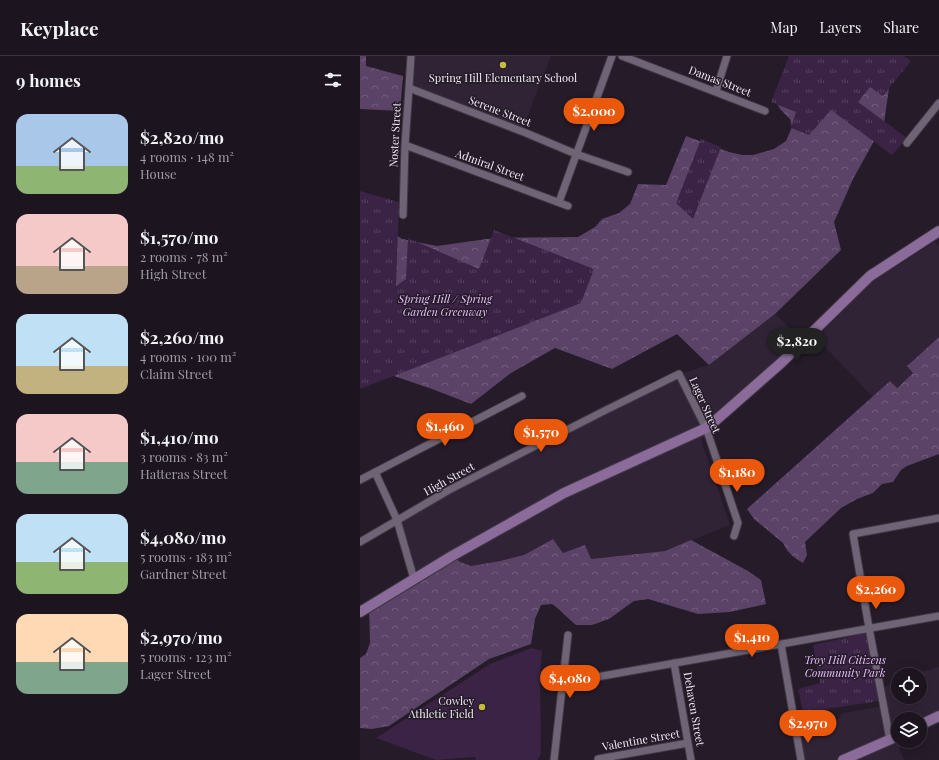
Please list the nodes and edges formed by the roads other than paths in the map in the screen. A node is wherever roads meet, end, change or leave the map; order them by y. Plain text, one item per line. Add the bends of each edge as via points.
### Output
1 (411, 56) edge
2 (612, 56) edge
3 (622, 56) edge
4 (727, 56) edge
5 (409, 88) junction
6 (716, 91) junction
7 (939, 103) edge
8 (765, 111) dead end
9 (907, 143) dead end
10 (405, 145) junction
11 (576, 154) junction
12 (628, 172) dead end
13 (559, 202) junction
14 (568, 206) dead end
15 (403, 215) dead end
16 (939, 231) edge
17 (679, 374) joint
18 (522, 396) dead end
19 (706, 428) junction
20 (375, 472) junction
21 (360, 480) edge
22 (939, 518) edge
23 (397, 520) junction
24 (734, 536) dead end
25 (360, 542) edge
26 (414, 579) junction
27 (360, 612) edge
28 (939, 616) edge
29 (869, 628) junction
30 (568, 635) dead end
31 (780, 644) junction
32 (674, 663) junction
33 (562, 683) junction
34 (939, 716) edge
35 (927, 722) edge
36 (891, 725) edge
37 (891, 739) edge
38 (688, 743) junction
39 (554, 760) edge
40 (598, 760) edge
41 (691, 760) edge
42 (801, 760) edge
43 (843, 760) edge

1 - 5 street, Noster Street
2 - 11 street
3 - 6 street, Damas Street
4 - 6 street
5 - 10 street, Noster Street
5 - 11 street, Serene Street
6 - 8 street, Damas Street
7 - 9 street
10 - 13 street, Admiral Street
10 - 15 street, Noster Street
11 - 12 street, Serene Street
11 - 13 street
13 - 14 street, Admiral Street
16 - 19 street via 870,276 781,363
17 - 19 street, Lager Street
17 - 23 street, High Street via 449,490
18 - 20 street
19 - 24 street, Lager Street via 738,523
19 - 26 street via 564,493
20 - 21 street
20 - 23 street
22 - 29 street via 853,534
23 - 25 street, High Street
23 - 26 street
26 - 27 street
28 - 29 street
29 - 31 street
29 - 36 street
30 - 33 street
31 - 32 street
31 - 42 street
32 - 33 street
32 - 38 street, Dehaven Street
33 - 39 street
34 - 35 street
37 - 43 street
38 - 40 street, Valentine Street
38 - 41 street, Dehaven Street

